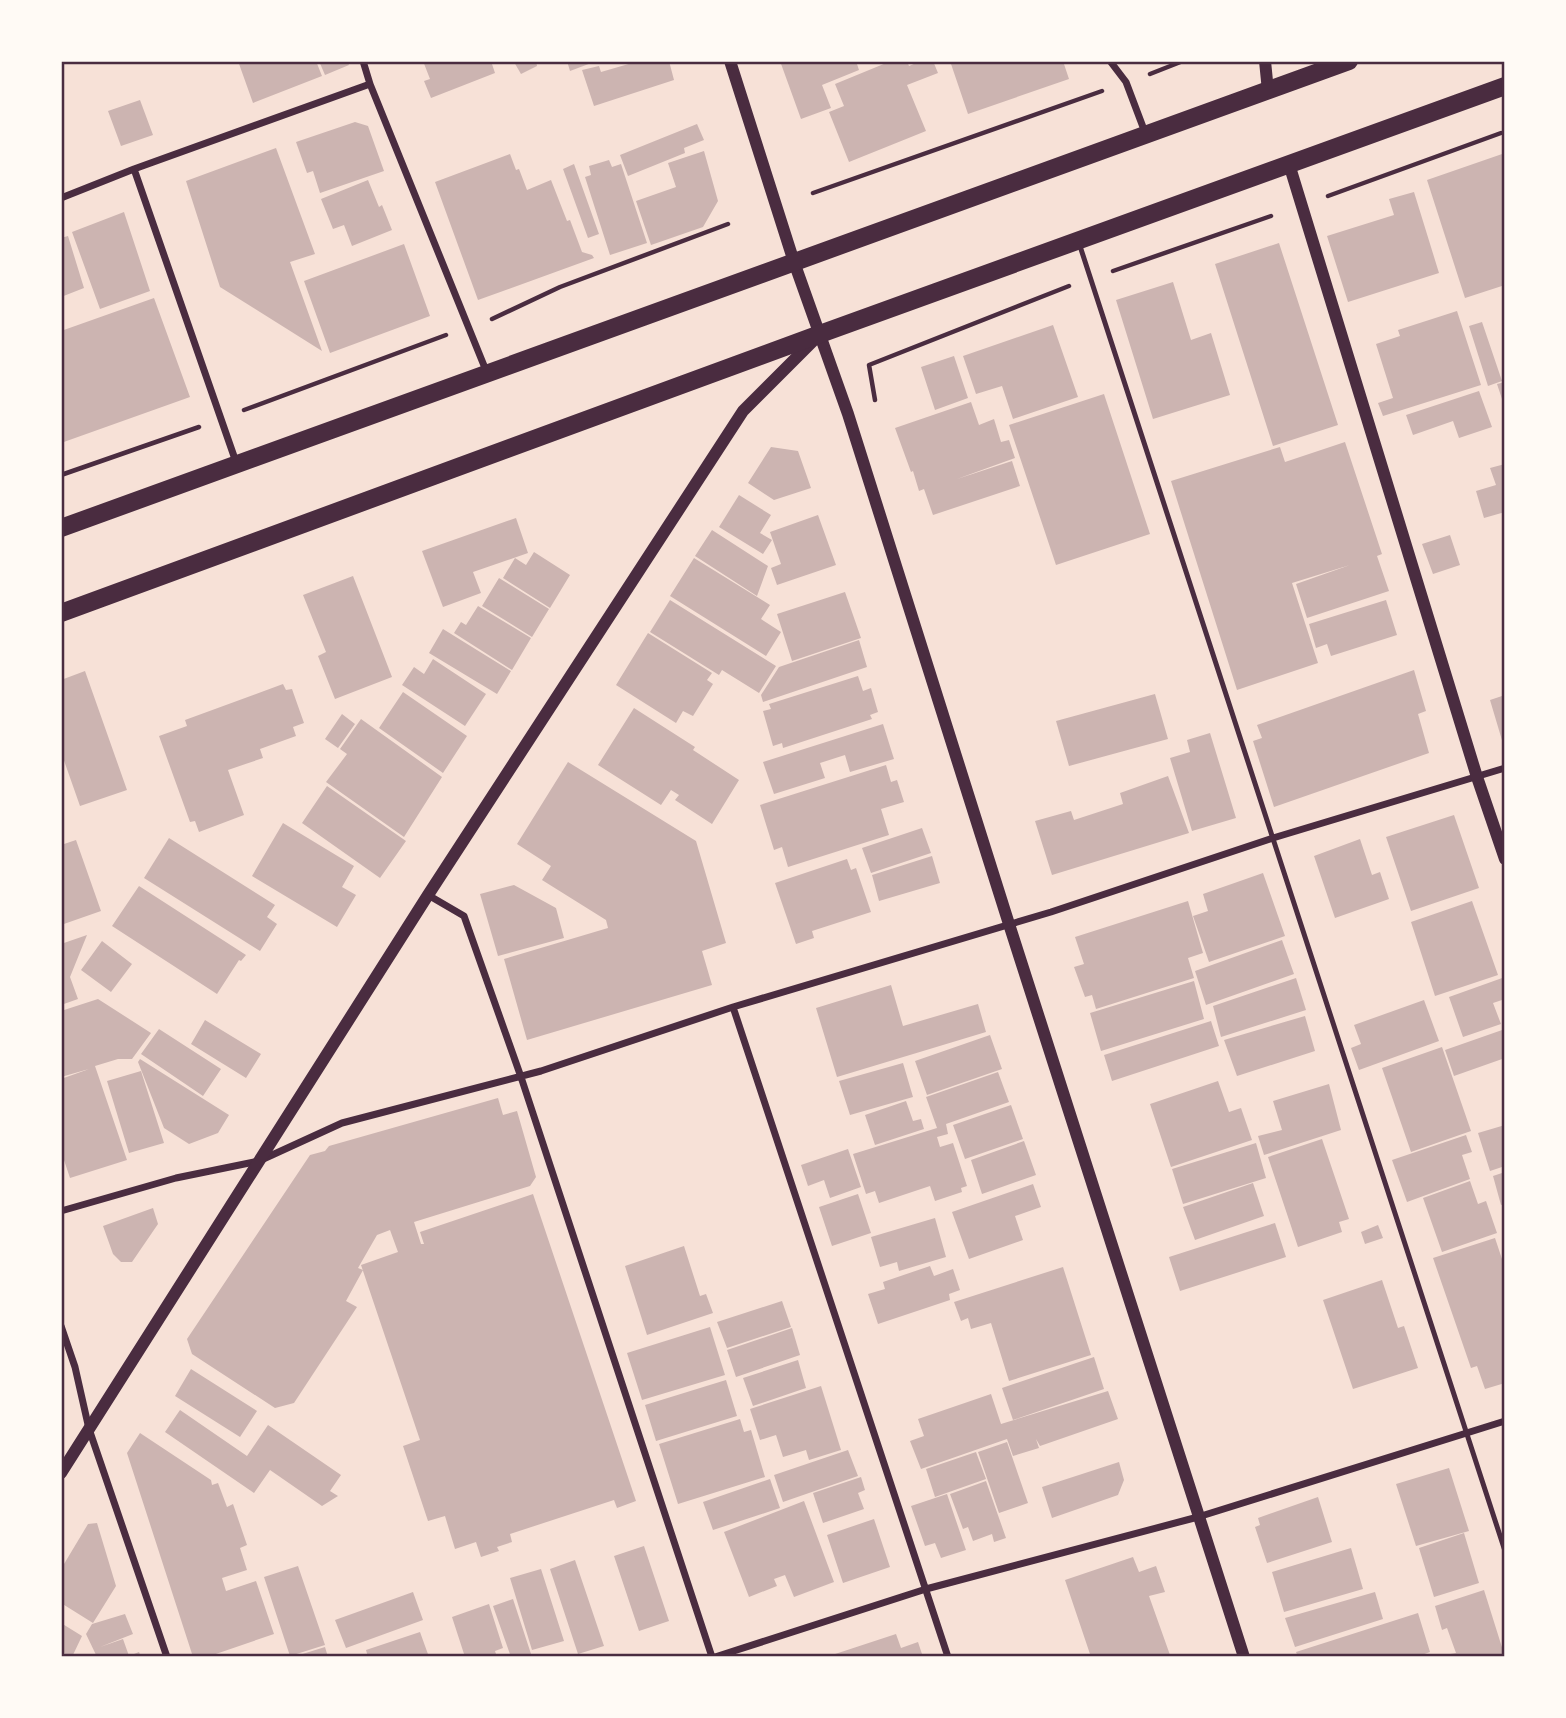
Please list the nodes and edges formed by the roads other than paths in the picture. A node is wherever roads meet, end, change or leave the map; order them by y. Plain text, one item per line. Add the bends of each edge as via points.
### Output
1 (363, 61) edge
2 (730, 61) edge
3 (1110, 61) edge
4 (1265, 61) edge
5 (1349, 61) edge
6 (370, 83) junction
7 (1505, 86) edge
8 (1268, 90) junction
9 (1146, 135) junction
10 (1289, 164) junction
11 (134, 169) junction
12 (61, 198) edge
13 (1078, 240) junction
14 (794, 262) junction
15 (820, 334) junction
16 (488, 374) junction
17 (236, 465) junction
18 (61, 528) edge
19 (61, 613) edge
20 (1505, 768) edge
21 (1476, 777) junction
22 (1273, 838) junction
23 (1505, 859) edge
24 (428, 895) junction
25 (1009, 924) junction
26 (733, 1007) junction
27 (520, 1077) junction
28 (258, 1161) junction
29 (61, 1212) edge
30 (61, 1326) edge
31 (1505, 1421) edge
32 (89, 1429) junction
33 (1466, 1433) junction
34 (61, 1473) edge
35 (1198, 1517) junction
36 (1505, 1551) edge
37 (926, 1589) junction
38 (167, 1657) edge
39 (713, 1657) edge
40 (948, 1657) edge
41 (1244, 1657) edge

1 - 6 street
2 - 14 street
3 - 9 street via 1126,82
4 - 8 street
5 - 8 main road
6 - 11 street
6 - 16 street
7 - 10 main road
8 - 9 main road
9 - 14 main road
10 - 13 main road
10 - 21 street
11 - 12 street
11 - 17 street
13 - 15 main road
13 - 22 lane
14 - 15 street
14 - 16 main road
15 - 19 main road
15 - 24 street via 743,411
15 - 25 street
16 - 17 main road
17 - 18 main road
20 - 21 street
21 - 22 street
21 - 23 street
22 - 25 street
22 - 33 lane
24 - 27 street via 464,916
24 - 28 street
25 - 26 street
25 - 35 street
26 - 27 street
26 - 37 street
27 - 28 street via 342,1123
27 - 39 street
28 - 29 street via 176,1178
28 - 32 street
30 - 32 street
31 - 33 street
32 - 34 street
32 - 38 street
33 - 35 street
33 - 36 lane
35 - 37 street
35 - 41 street
37 - 39 street
37 - 40 street

